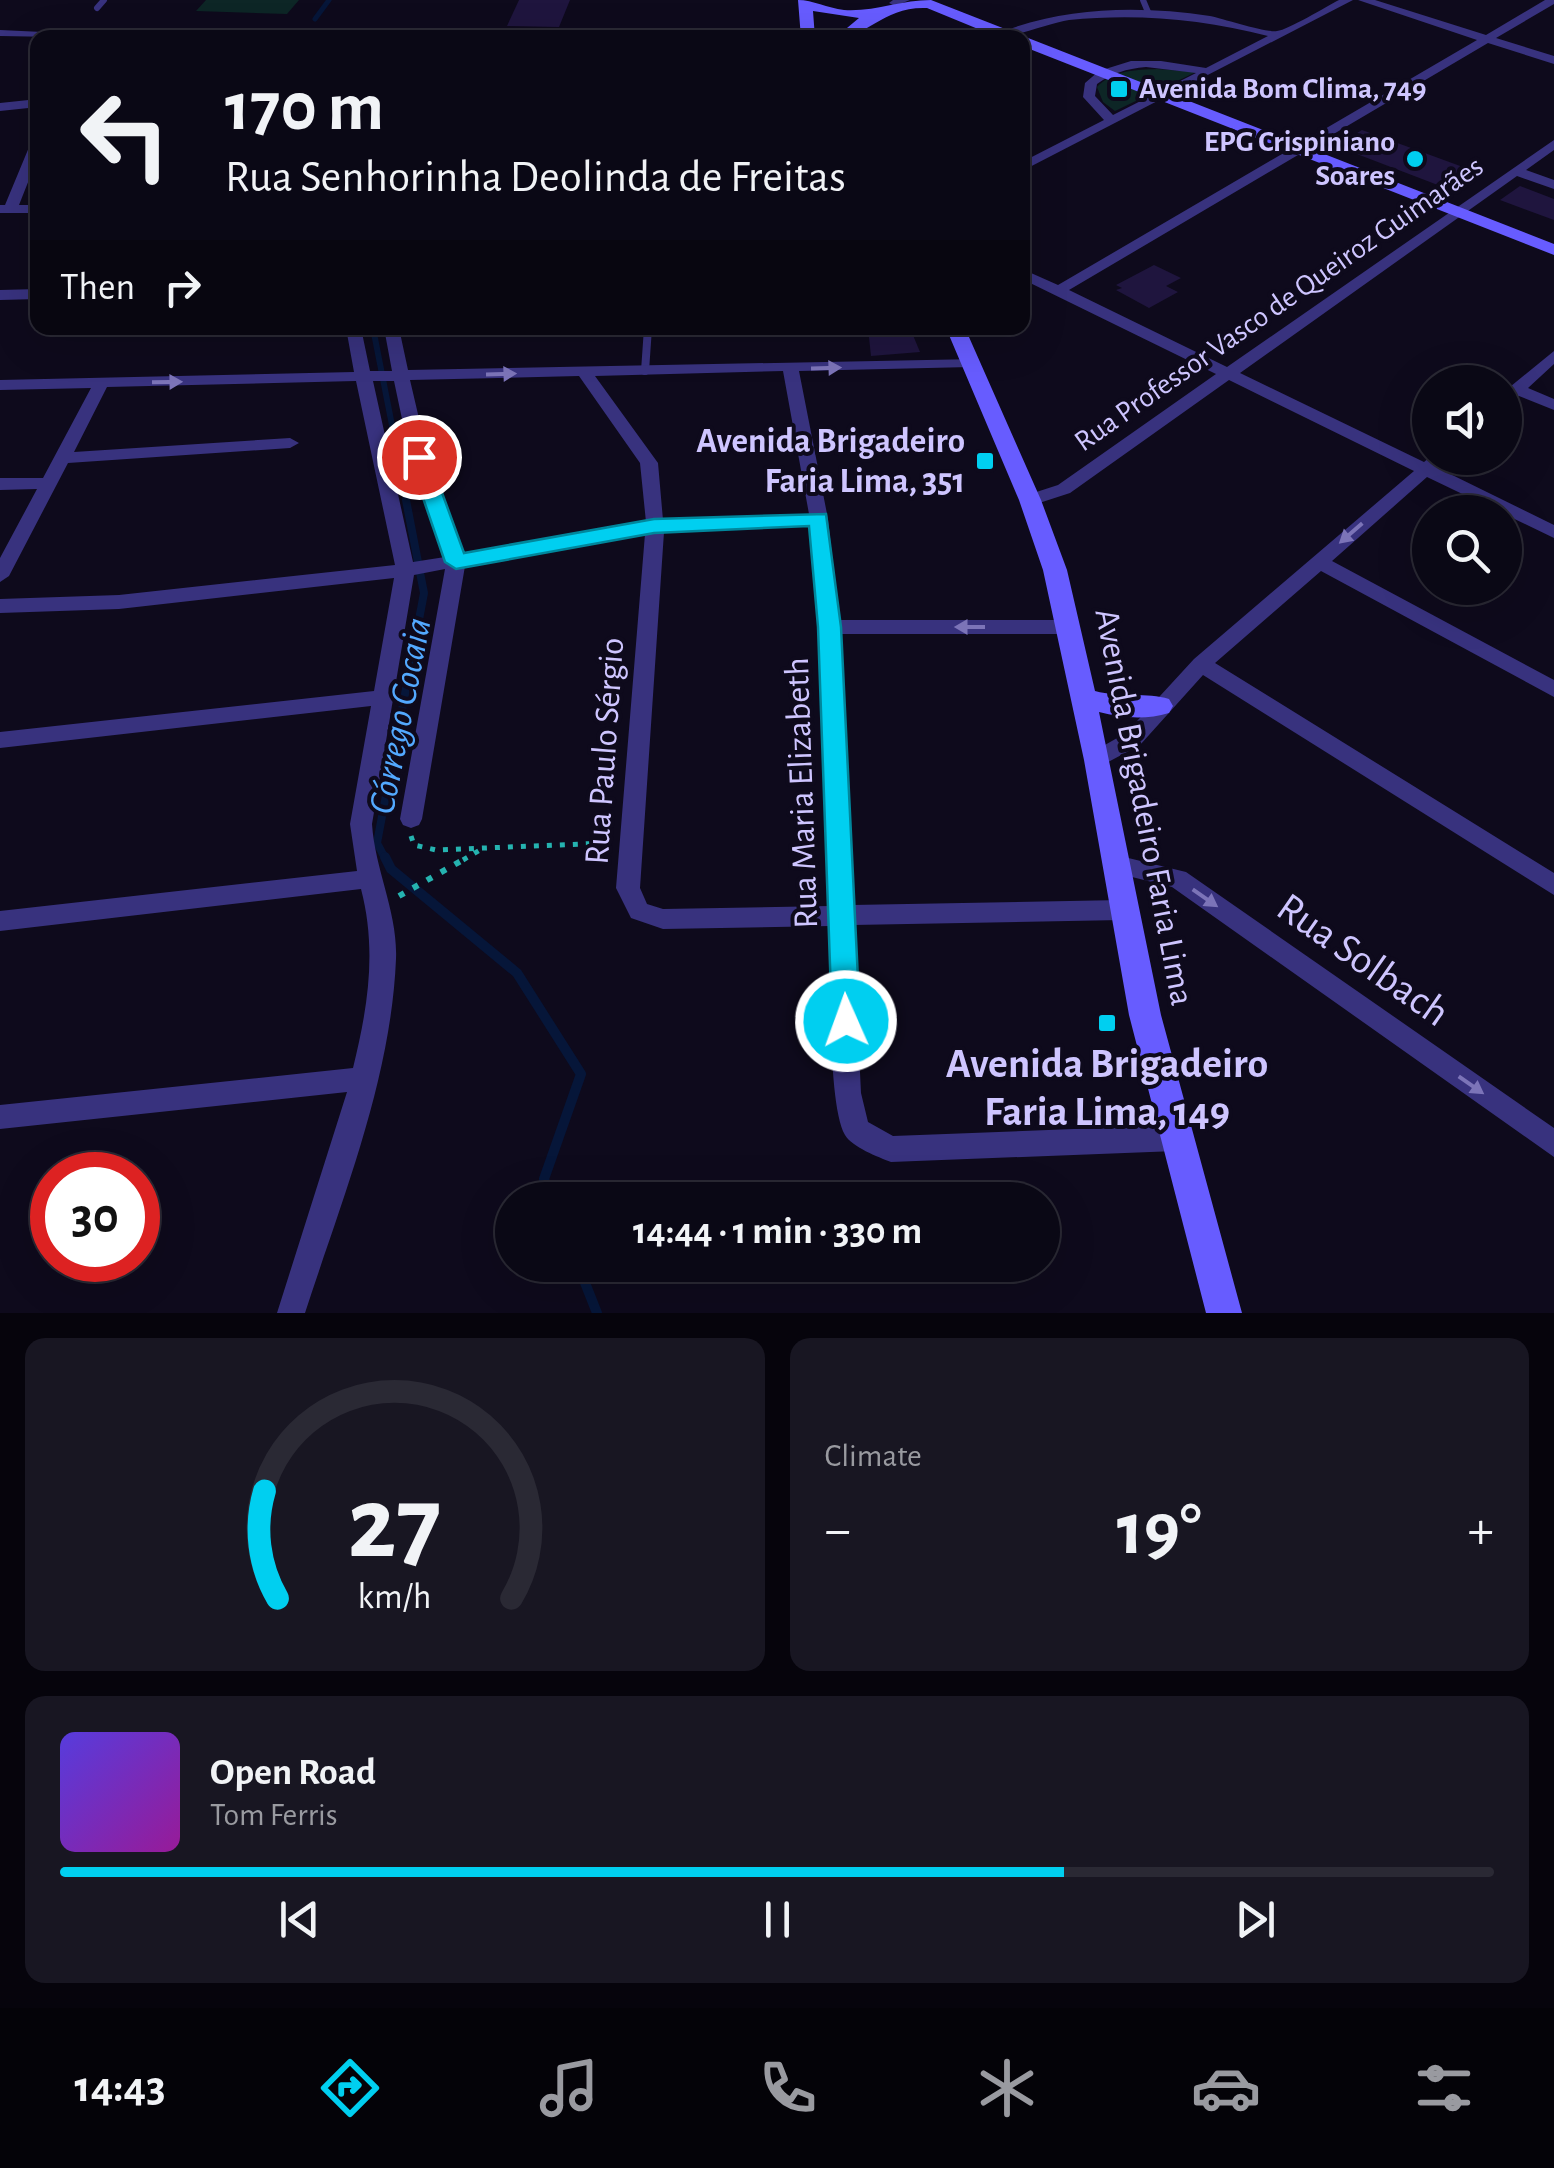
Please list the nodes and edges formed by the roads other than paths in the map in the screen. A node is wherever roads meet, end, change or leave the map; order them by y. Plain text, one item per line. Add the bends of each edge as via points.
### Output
1 (104, 0) edge
2 (1346, 0) edge
3 (1364, 0) edge
4 (1553, 0) edge
5 (899, 1) edge
6 (924, 2) edge
7 (805, 3) edge
8 (1146, 6) edge
9 (96, 8) dead end
10 (870, 14) junction
11 (807, 30) edge
12 (851, 30) edge
13 (989, 30) edge
14 (1021, 30) edge
15 (0, 33) edge
16 (30, 34) edge
17 (1277, 35) junction
18 (1488, 39) junction
19 (1030, 44) edge
20 (1554, 60) edge
21 (1206, 71) junction
22 (1102, 72) junction
23 (1158, 95) junction
24 (30, 104) edge
25 (0, 107) edge
26 (1110, 119) junction
27 (1554, 144) edge
28 (1302, 150) junction
29 (30, 157) edge
30 (1030, 159) edge
31 (1516, 171) junction
32 (1554, 185) edge
33 (5, 209) edge
34 (1460, 211) junction
35 (1554, 250) edge
36 (1030, 277) edge
37 (1060, 290) junction
38 (30, 294) edge
39 (0, 295) edge
40 (355, 335) edge
41 (392, 335) edge
42 (648, 335) edge
43 (958, 335) edge
44 (1554, 356) edge
45 (971, 362) junction
46 (792, 369) junction
47 (645, 371) junction
48 (583, 372) junction
49 (1227, 372) junction
50 (399, 378) junction
51 (367, 379) junction
52 (102, 382) junction
53 (1522, 384) edge
54 (0, 385) edge
55 (1522, 397) edge
56 (1554, 404) edge
57 (290, 443) dead end
58 (1412, 455) edge
59 (62, 458) junction
60 (1419, 475) edge
61 (1452, 475) edge
62 (50, 483) junction
63 (0, 484) edge
64 (1030, 500) junction
65 (819, 519) junction
66 (654, 526) junction
67 (1554, 532) edge
68 (1318, 561) junction
69 (451, 563) junction
70 (411, 569) junction
71 (0, 576) edge
72 (0, 606) edge
73 (830, 627) junction
74 (1067, 628) junction
75 (1201, 664) junction
76 (1554, 689) edge
77 (384, 697) junction
78 (1084, 698) junction
79 (1160, 706) junction
80 (0, 740) edge
81 (1097, 760) junction
82 (411, 819) road end
83 (1116, 864) junction
84 (369, 880) junction
85 (1554, 884) edge
86 (1122, 910) junction
87 (842, 913) junction
88 (0, 921) edge
89 (362, 1079) junction
90 (0, 1117) edge
91 (1176, 1138) junction
92 (1554, 1144) edge
93 (292, 1313) edge
94 (1224, 1313) edge

1 - 9 lane
2 - 3 street
2 - 17 street
3 - 18 street
4 - 18 street
5 - 6 main road
5 - 10 main road
6 - 13 main road
7 - 10 main road via 828,12
7 - 11 main road
8 - 14 street via 1067,15
8 - 17 street
10 - 12 main road
15 - 16 street
17 - 21 street
18 - 20 street
18 - 28 street
19 - 22 main road
21 - 22 street via 1158,64
21 - 23 street
22 - 23 main road
22 - 26 street via 1090,96
23 - 26 street
23 - 28 main road
24 - 25 street
26 - 30 street
27 - 31 street, Rua Professor Vasco de Queiroz Guimarães
28 - 34 main road
28 - 37 street
29 - 33 street
31 - 32 street
31 - 34 street, Rua Professor Vasco de Queiroz Guimarães
34 - 35 main road
34 - 49 street, Rua Professor Vasco de Queiroz Guimarães
36 - 37 street
37 - 49 street
38 - 39 street
40 - 51 street
41 - 50 street
42 - 47 lane
43 - 45 main road, Avenida Brigadeiro Faria Lima
44 - 53 street
46 -> 45 street
45 - 64 main road, Avenida Brigadeiro Faria Lima
46 - 47 street
46 - 65 street, Rua Maria Elizabeth
47 - 48 street
50 -> 48 street
48 - 66 street, Rua Paulo Sérgio via 649,463
49 - 58 street
49 - 64 street, Rua Professor Vasco de Queiroz Guimarães via 1064,489
50 - 51 street
50 - 69 street
52 -> 51 street
51 - 70 street
52 - 54 street
52 - 59 street
55 - 56 street
57 - 59 street
59 - 62 street
60 -> 68 street
61 - 67 street
62 - 63 street
62 - 71 street
64 - 74 main road, Avenida Brigadeiro Faria Lima
65 - 66 street
65 - 73 street, Rua Maria Elizabeth
66 - 69 street
66 - 87 street, Rua Paulo Sérgio via 628,888 639,911 663,919
68 - 75 street
68 - 76 street
69 - 70 street
69 - 82 street
70 - 72 street via 119,602
70 - 77 street
74 -> 73 street
73 - 87 street, Rua Maria Elizabeth
74 - 78 main road, Avenida Brigadeiro Faria Lima
75 - 79 street
75 - 85 street
77 - 80 street
77 - 84 street via 361,824
78 - 79 main road via 1122,708
78 - 81 main road, Avenida Brigadeiro Faria Lima
79 - 81 street via 1133,739
81 - 83 main road, Avenida Brigadeiro Faria Lima
83 - 86 main road, Avenida Brigadeiro Faria Lima
83 -> 92 street, Rua Solbach via 1178,880
84 - 88 street
84 - 89 street via 380,909 384,954
86 - 87 street, Rua Paulo Sérgio
86 - 91 main road, Avenida Brigadeiro Faria Lima
87 - 91 street, Rua Maria Elizabeth via 848,1092 856,1130 892,1150
89 - 90 street
89 - 93 street
91 - 94 main road, Avenida Brigadeiro Faria Lima

